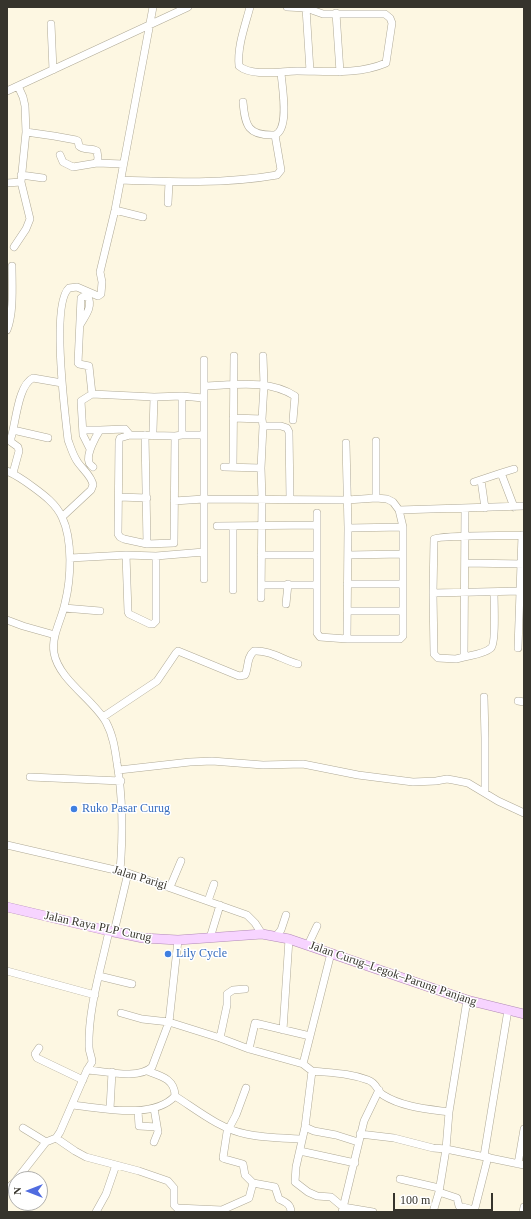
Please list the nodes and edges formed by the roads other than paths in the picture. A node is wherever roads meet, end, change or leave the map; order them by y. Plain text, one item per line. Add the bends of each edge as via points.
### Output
1 (153, 7) edge
2 (188, 7) edge
3 (250, 7) edge
4 (287, 7) edge
5 (306, 8) junction
6 (336, 13) junction
7 (51, 24) dead end
8 (149, 25) junction
9 (53, 70) junction
10 (310, 71) junction
11 (340, 72) junction
12 (281, 73) junction
13 (18, 86) junction
14 (7, 91) edge
15 (243, 102) dead end
16 (26, 132) junction
17 (275, 135) junction
18 (60, 155) dead end
19 (97, 163) junction
20 (123, 164) junction
21 (42, 178) dead end
22 (21, 179) junction
23 (121, 180) junction
24 (169, 182) junction
25 (7, 183) edge
26 (168, 203) dead end
27 (115, 210) junction
28 (143, 217) dead end
29 (14, 247) dead end
30 (12, 266) dead end
31 (80, 324) dead end
32 (7, 330) edge
33 (234, 356) dead end
34 (263, 356) dead end
35 (204, 360) dead end
36 (62, 383) junction
37 (264, 384) junction
38 (233, 385) junction
39 (204, 386) junction
40 (92, 394) junction
41 (182, 396) junction
42 (154, 397) junction
43 (203, 398) junction
44 (233, 418) junction
45 (293, 420) dead end
46 (262, 423) junction
47 (13, 430) junction
48 (82, 430) junction
49 (100, 430) junction
50 (153, 431) dead end
51 (130, 434) junction
52 (145, 435) junction
53 (203, 435) junction
54 (179, 436) junction
55 (48, 438) dead end
56 (376, 441) dead end
57 (346, 443) dead end
58 (90, 449) junction
59 (93, 467) dead end
60 (224, 467) dead end
61 (233, 467) junction
62 (261, 468) junction
63 (514, 469) dead end
64 (10, 472) edge
65 (500, 473) junction
66 (119, 497) junction
67 (147, 498) junction
68 (376, 498) junction
69 (204, 499) junction
70 (262, 499) junction
71 (290, 499) junction
72 (347, 500) junction
73 (174, 501) junction
74 (524, 506) edge
75 (514, 507) junction
76 (466, 508) junction
77 (485, 508) junction
78 (399, 510) junction
79 (317, 513) dead end
80 (62, 517) junction
81 (317, 525) junction
82 (217, 526) dead end
83 (233, 526) junction
84 (262, 526) junction
85 (403, 527) junction
86 (348, 528) junction
87 (523, 535) edge
88 (466, 537) junction
89 (148, 544) junction
90 (204, 552) junction
91 (403, 554) junction
92 (126, 555) junction
93 (261, 555) junction
94 (316, 555) junction
95 (348, 555) junction
96 (156, 556) junction
97 (70, 558) junction
98 (465, 563) junction
99 (523, 564) edge
100 (204, 579) dead end
101 (288, 584) junction
102 (347, 584) junction
103 (402, 584) junction
104 (262, 585) junction
105 (317, 585) junction
106 (233, 590) dead end
107 (464, 591) junction
108 (521, 591) junction
109 (494, 592) junction
110 (433, 593) junction
111 (261, 598) dead end
112 (286, 604) dead end
113 (64, 608) junction
114 (100, 611) dead end
115 (347, 611) junction
116 (403, 611) junction
117 (7, 620) edge
118 (521, 631) edge
119 (55, 635) junction
120 (347, 639) junction
121 (518, 648) dead end
122 (464, 657) junction
123 (298, 664) dead end
124 (484, 697) dead end
125 (103, 717) junction
126 (119, 770) junction
127 (30, 777) dead end
128 (121, 781) junction
129 (485, 792) junction
130 (524, 813) edge
131 (7, 845) edge
132 (180, 861) dead end
133 (120, 871) junction
134 (128, 873) junction
135 (214, 884) dead end
136 (170, 887) junction
137 (208, 901) junction
138 (220, 905) junction
139 (7, 907) edge
140 (286, 915) dead end
141 (317, 926) dead end
142 (112, 932) junction
143 (262, 934) junction
144 (276, 936) junction
145 (210, 938) junction
146 (289, 939) junction
147 (178, 940) junction
148 (308, 945) junction
149 (331, 953) junction
150 (7, 971) edge
151 (100, 976) junction
152 (132, 984) dead end
153 (245, 989) dead end
154 (95, 995) junction
155 (467, 1000) junction
156 (508, 1010) junction
157 (121, 1013) dead end
158 (524, 1014) edge
159 (169, 1022) junction
160 (283, 1030) junction
161 (310, 1036) junction
162 (220, 1038) junction
163 (39, 1048) dead end
164 (249, 1049) junction
165 (303, 1064) junction
166 (87, 1070) junction
167 (147, 1071) junction
168 (112, 1072) junction
169 (312, 1072) junction
170 (83, 1080) junction
171 (246, 1088) dead end
172 (379, 1090) junction
173 (175, 1096) junction
174 (72, 1104) junction
175 (154, 1108) junction
176 (110, 1109) junction
177 (138, 1111) junction
178 (449, 1112) junction
179 (157, 1127) junction
180 (305, 1127) junction
181 (23, 1128) dead end
182 (229, 1128) junction
183 (524, 1129) edge
184 (56, 1138) junction
185 (359, 1138) junction
186 (302, 1139) junction
187 (46, 1142) junction
188 (154, 1142) dead end
189 (446, 1149) junction
190 (300, 1151) junction
191 (486, 1157) junction
192 (355, 1163) junction
193 (116, 1165) junction
194 (521, 1165) edge
195 (24, 1171) edge
196 (400, 1179) dead end
197 (253, 1183) junction
198 (439, 1190) junction
199 (524, 1207) edge
200 (343, 1209) edge
201 (222, 1211) edge
202 (474, 1211) edge
203 (96, 1212) edge
204 (291, 1212) edge
205 (373, 1212) edge
206 (433, 1212) edge
207 (523, 1212) edge

1 - 8 street
2 - 8 street
3 - 12 street via 242,38 239,66 246,70
4 - 5 street
5 - 6 street via 323,14
5 - 10 street
6 - 11 street
6 - 11 street via 385,14 392,23 386,63
7 - 9 street
8 - 9 street
8 - 20 street
9 - 13 street
10 - 11 street
10 - 12 street
12 - 17 street via 284,113 283,122
13 - 14 street
13 - 16 street via 25,106
15 - 17 street via 244,114 251,130 259,135
16 - 19 street via 76,140 82,149 97,151
16 - 22 street
17 - 24 street via 281,170 277,175 243,180
18 - 19 street via 63,162 71,166
19 - 20 street
20 - 23 street
21 - 22 street
22 - 25 street
22 - 29 street via 30,219
23 - 24 street
23 - 27 street
24 - 26 street
27 - 28 street
27 - 36 street via 100,272 101,294 98,296 77,287 69,288 63,296 60,338
30 - 32 street via 11,312
31 - 40 street via 78,363 89,366
33 - 38 street
34 - 37 street
35 - 39 street
36 - 47 street via 34,378 28,381 16,411
36 - 80 street via 68,440 72,452 93,486
37 - 38 street
37 - 45 street via 279,387 295,396
37 - 46 street
38 - 39 street
38 - 44 street
39 - 43 street
40 - 42 street
40 - 48 street via 81,401
41 - 42 street
41 - 43 street
41 - 54 street
42 - 50 street
43 - 53 street
44 - 46 street
44 - 61 street
46 - 62 street
46 - 71 street via 287,428 289,432
47 - 55 street
47 - 64 street via 11,441 19,451
48 - 49 street
48 - 58 street
49 - 51 street via 125,429
49 - 58 street
51 - 52 street
51 - 66 street via 120,438 118,442
52 - 54 street
52 - 67 street
53 - 54 street
53 - 69 street
54 - 73 street
56 - 68 street
57 - 72 street
58 - 59 street via 88,461
60 - 61 street
61 - 62 street
62 - 70 street
63 - 65 street
64 - 80 street via 50,500
65 - 75 street
65 - 77 street via 478,481
66 - 67 street
66 - 89 street via 120,537
67 - 89 street
68 - 72 street
68 - 78 street via 393,502
69 - 70 street
69 - 73 street
69 - 90 street
70 - 71 street
70 - 84 street
71 - 72 street
72 - 86 street
73 - 89 street via 174,543
74 - 75 street
75 - 77 street
76 - 77 street
76 - 78 street
76 - 88 street
78 - 85 street
79 - 81 street
80 - 97 street
81 - 84 street
81 - 94 street
82 - 83 street
83 - 84 street
83 - 106 street
84 - 93 street
85 - 86 street
85 - 91 street
86 - 95 street
87 - 88 street
87 - 99 street
88 - 98 street
88 - 110 street via 434,539
90 - 96 street
90 - 100 street
91 - 95 street
91 - 103 street
92 - 96 street
92 - 96 street via 128,612 150,624 156,622
92 - 97 street
93 - 94 street
93 - 104 street
94 - 105 street
95 - 102 street
97 - 113 street via 69,584
98 - 99 street
98 - 107 street
99 - 108 street
101 - 104 street
101 - 105 street
101 - 112 street
102 - 103 street
102 - 115 street
103 - 116 street
104 - 111 street
105 - 120 street via 318,635
107 - 109 street
107 - 110 street
107 - 122 street
108 - 109 street
108 - 118 street
109 - 122 street via 493,645 477,654
110 - 122 street via 434,654 438,658
113 - 114 street
113 - 119 street
115 - 116 street
115 - 120 street
116 - 120 street via 402,638
117 - 119 street
118 - 121 street
119 - 125 street via 54,654 60,668
123 - 125 street via 272,654 254,651 250,655 247,673 239,676 178,651 156,681
124 - 129 street
125 - 126 street via 112,736
126 - 128 street
126 - 129 street via 206,761 263,765 303,764 413,782 460,780
127 - 128 street
128 - 133 street
129 - 130 street
131 - 133 street, Jalan Parigi
132 - 136 street
133 - 134 street, Jalan Parigi
134 - 136 street, Jalan Parigi
134 - 142 street
135 - 137 street
136 - 137 street, Jalan Parigi
137 - 138 street, Jalan Parigi
138 - 143 street, Jalan Parigi via 247,915
138 - 145 street
139 - 142 main road, Jalan Raya PLP Curug
140 - 144 street
141 - 148 street
142 - 147 main road, Jalan Raya PLP Curug via 143,938
142 - 151 street
143 - 144 main road, Jalan Curug–Legok–Parung Panjang
143 - 145 main road, Jalan Raya PLP Curug
144 - 146 main road, Jalan Curug–Legok–Parung Panjang
145 - 147 main road, Jalan Raya PLP Curug
146 - 148 main road, Jalan Curug–Legok–Parung Panjang
146 - 160 street
147 - 159 street
148 - 149 main road, Jalan Curug–Legok–Parung Panjang
149 - 155 main road, Jalan Curug–Legok–Parung Panjang
149 - 161 street
150 - 154 street
151 - 152 street
151 - 154 street
153 - 162 street via 233,990 227,994
154 - 166 street via 89,1042 92,1062
155 - 156 main road, Jalan Curug–Legok–Parung Panjang
155 - 178 street
156 - 158 main road, Jalan Curug–Legok–Parung Panjang
156 - 191 street
157 - 159 street via 142,1019
159 - 162 street
159 - 167 street via 152,1067
160 - 161 street
160 - 164 street via 255,1023
161 - 165 street
162 - 164 street
163 - 170 street via 35,1054 37,1058
164 - 165 street
165 - 169 street
166 - 168 street
166 - 170 street
167 - 168 street via 130,1074
167 - 173 street via 168,1079 173,1084
168 - 176 street
169 - 172 street via 358,1077 375,1084
169 - 180 street
170 - 174 street
171 - 182 street
172 - 178 street via 383,1095 416,1108
172 - 185 street
173 - 175 street
173 - 182 street
174 - 176 street
174 - 184 street
175 - 177 street
175 - 179 street
176 - 177 street
177 - 179 street via 139,1126
178 - 189 street
179 - 188 street
180 - 185 street via 314,1131
180 - 186 street
181 - 187 street
182 - 186 street via 245,1134
182 - 197 street via 224,1159 243,1164 245,1175
183 - 194 street
184 - 187 street
184 - 193 street via 86,1157
185 - 189 street via 394,1138
185 - 192 street
186 - 190 street
187 - 195 street
189 - 191 street
189 - 198 street
190 - 192 street
190 - 200 street via 295,1182 317,1196 331,1197
191 - 194 street
191 - 202 street
192 - 200 street
193 - 201 street via 168,1182 174,1188 174,1204 177,1208
193 - 203 street via 106,1194
196 - 198 street
197 - 201 street via 249,1198
197 - 204 street via 275,1187 279,1199 288,1204
198 - 202 street via 457,1198 459,1206
198 - 206 street
199 - 207 street
200 - 205 street

